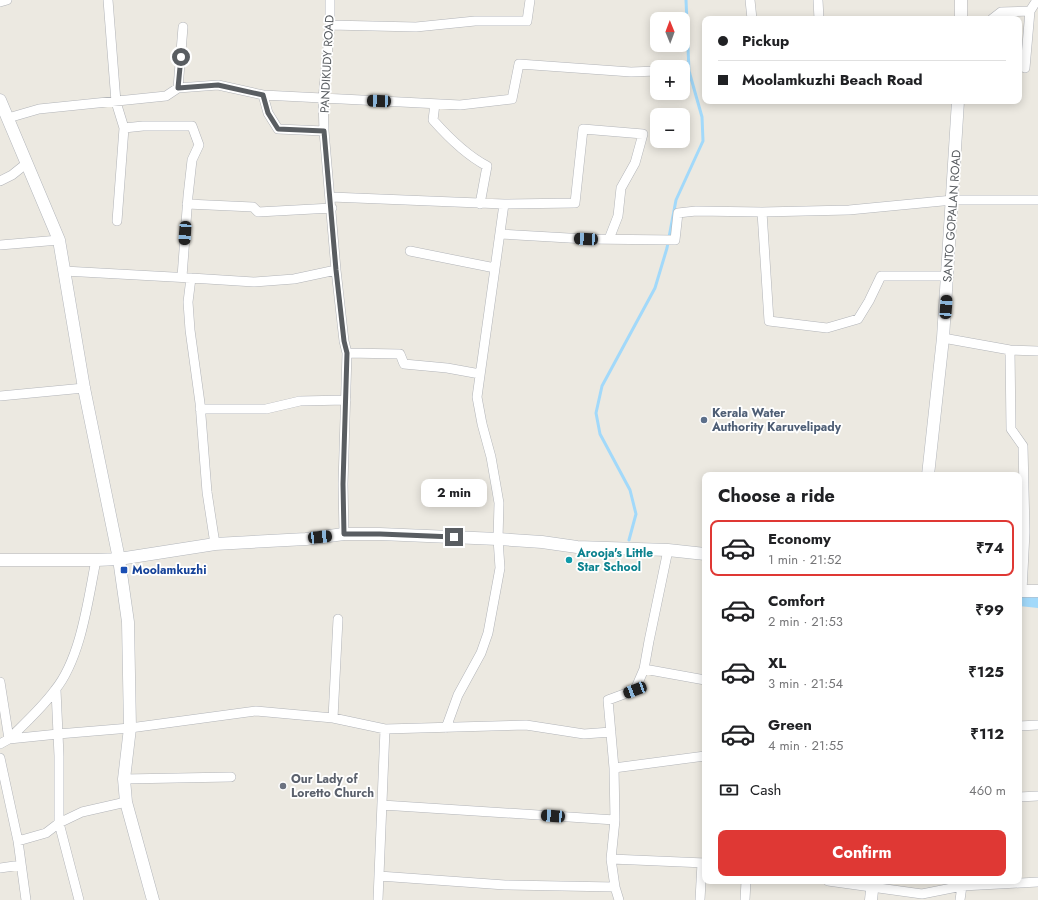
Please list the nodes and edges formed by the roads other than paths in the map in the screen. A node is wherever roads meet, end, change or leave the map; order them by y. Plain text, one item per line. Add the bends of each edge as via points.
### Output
1 (8, 0) edge
2 (108, 0) edge
3 (330, 0) edge
4 (530, 0) edge
5 (750, 0) edge
6 (818, 0) edge
7 (961, 0) edge
8 (1037, 0) edge
9 (0, 2) edge
10 (1030, 10) junction
11 (752, 16) edge
12 (819, 16) edge
13 (961, 16) edge
14 (996, 16) edge
15 (330, 25) junction
16 (183, 26) dead end
17 (1025, 68) dead end
18 (650, 71) edge
19 (178, 88) junction
20 (263, 95) junction
21 (323, 99) junction
22 (0, 100) edge
23 (116, 102) junction
24 (435, 104) junction
25 (958, 104) edge
26 (8, 118) junction
27 (124, 128) junction
28 (324, 131) junction
29 (27, 163) junction
30 (0, 181) edge
31 (331, 198) junction
32 (953, 200) junction
33 (1038, 200) edge
34 (187, 204) junction
35 (480, 204) junction
36 (504, 204) junction
37 (332, 208) junction
38 (762, 212) junction
39 (117, 221) dead end
40 (500, 234) junction
41 (59, 240) junction
42 (609, 240) junction
43 (0, 245) edge
44 (410, 251) dead end
45 (495, 268) junction
46 (336, 270) junction
47 (64, 271) junction
48 (948, 276) junction
49 (182, 277) junction
50 (191, 278) junction
51 (944, 338) junction
52 (1010, 350) junction
53 (1038, 351) edge
54 (347, 353) junction
55 (480, 374) junction
56 (84, 388) junction
57 (0, 396) edge
58 (346, 400) junction
59 (200, 409) junction
60 (929, 472) edge
61 (1021, 472) edge
62 (1022, 492) edge
63 (344, 534) junction
64 (498, 539) junction
65 (215, 544) junction
66 (667, 554) junction
67 (702, 554) edge
68 (119, 559) junction
69 (0, 560) edge
70 (96, 560) junction
71 (1022, 567) edge
72 (1022, 591) edge
73 (1038, 591) edge
74 (338, 619) dead end
75 (644, 669) junction
76 (702, 679) edge
77 (0, 682) edge
78 (56, 690) junction
79 (333, 718) junction
80 (1038, 725) edge
81 (1022, 726) edge
82 (130, 728) junction
83 (446, 728) junction
84 (385, 729) junction
85 (610, 732) junction
86 (58, 734) junction
87 (9, 739) junction
88 (0, 744) edge
89 (702, 756) edge
90 (0, 758) edge
91 (614, 768) junction
92 (231, 777) dead end
93 (124, 779) junction
94 (1038, 796) edge
95 (1022, 798) edge
96 (126, 802) junction
97 (382, 805) junction
98 (615, 820) junction
99 (59, 823) junction
100 (18, 841) junction
101 (611, 859) junction
102 (702, 863) edge
103 (22, 865) junction
104 (0, 868) edge
105 (379, 876) junction
106 (702, 882) edge
107 (1038, 882) edge
108 (1022, 883) edge
109 (746, 884) edge
110 (873, 884) edge
111 (1000, 884) edge
112 (962, 886) junction
113 (615, 887) junction
114 (26, 900) edge
115 (79, 900) edge
116 (153, 900) edge
117 (378, 900) edge
118 (619, 900) edge
119 (700, 900) edge
120 (745, 900) edge
121 (871, 900) edge
122 (960, 900) edge

1 - 9 street
2 - 23 street
3 - 15 street, PANDIKUDY ROAD
4 - 15 street via 527,21 475,21 416,27
5 - 11 street
6 - 12 street
7 - 13 street
8 - 10 street
10 - 14 street via 1001,12
10 - 17 street
15 - 21 street, PANDIKUDY ROAD
16 - 19 street
18 - 24 street via 519,64 512,99 460,105
19 - 20 street via 218,85
19 - 23 street via 166,96
20 - 21 street
20 - 28 street via 268,113 278,129
21 - 24 street
21 - 28 street, PANDIKUDY ROAD
22 - 26 street
23 - 26 street via 39,109
23 - 27 street
24 - 35 street via 433,120 472,158 487,166
25 - 32 street, SANTO GOPALAN ROAD
26 - 29 street
27 - 34 street via 192,126 199,145 192,160
27 - 39 street
28 - 31 street, PANDIKUDY ROAD
29 - 30 street
29 - 41 street
31 - 35 street
31 - 37 street, PANDIKUDY ROAD
32 - 33 street
32 - 38 street via 849,210
32 - 48 street, SANTO GOPALAN ROAD
34 - 37 street via 253,207 258,212
34 - 49 street
35 - 36 street
36 - 40 street
36 - 42 street via 575,203 583,129 644,134 635,164 621,188 618,216
37 - 46 street, PANDIKUDY ROAD
38 - 42 street via 678,212 675,240
38 - 48 street via 769,321 827,328 858,320 881,276
40 - 42 street
40 - 45 street
41 - 43 street
41 - 47 street
44 - 45 street
45 - 55 street
46 - 50 street via 294,279 254,282
46 - 54 street, PANDIKUDY ROAD
47 - 49 street
47 - 56 street
48 - 51 street, SANTO GOPALAN ROAD
49 - 50 street
50 - 59 street via 188,302
51 - 52 street
51 - 60 street, SANTO GOPALAN ROAD
52 - 53 street
52 - 61 street via 1010,429 1023,446
54 - 55 street via 400,354 404,364
54 - 58 street, PANDIKUDY ROAD
55 - 64 street via 477,397 499,503
56 - 57 street
56 - 68 street
58 - 59 street via 300,401 266,409
58 - 63 street, PANDIKUDY ROAD
59 - 65 street via 207,492
62 - 71 street via 1025,532
63 - 64 street
63 - 65 street via 306,539
64 - 66 street
64 - 83 street via 500,568 488,633 481,653 458,695
65 - 68 street
66 - 67 street
66 - 75 street
68 - 70 street
68 - 82 street via 128,622
69 - 70 street
70 - 78 street via 74,657
72 - 73 street
74 - 79 street
75 - 76 street
75 - 85 street via 635,690 608,700
77 - 87 street
78 - 86 street
78 - 87 street
79 - 82 street via 256,712
79 - 84 street
80 - 81 street
82 - 86 street
82 - 93 street
83 - 84 street
83 - 85 street via 526,725 584,734
84 - 97 street
85 - 91 street
86 - 87 street
86 - 99 street
87 - 88 street
89 - 91 street
90 - 100 street
91 - 98 street
92 - 93 street
93 - 96 street
94 - 95 street
96 - 99 street via 82,812
96 - 116 street
97 - 98 street
97 - 105 street
98 - 101 street
99 - 100 street via 46,833
99 - 115 street
100 - 103 street
101 - 102 street
101 - 113 street
103 - 104 street
103 - 114 street
105 - 113 street via 505,885
105 - 117 street
106 - 119 street
107 - 108 street
109 - 120 street
110 - 112 street via 922,894
110 - 121 street
111 - 112 street
112 - 122 street
113 - 118 street

